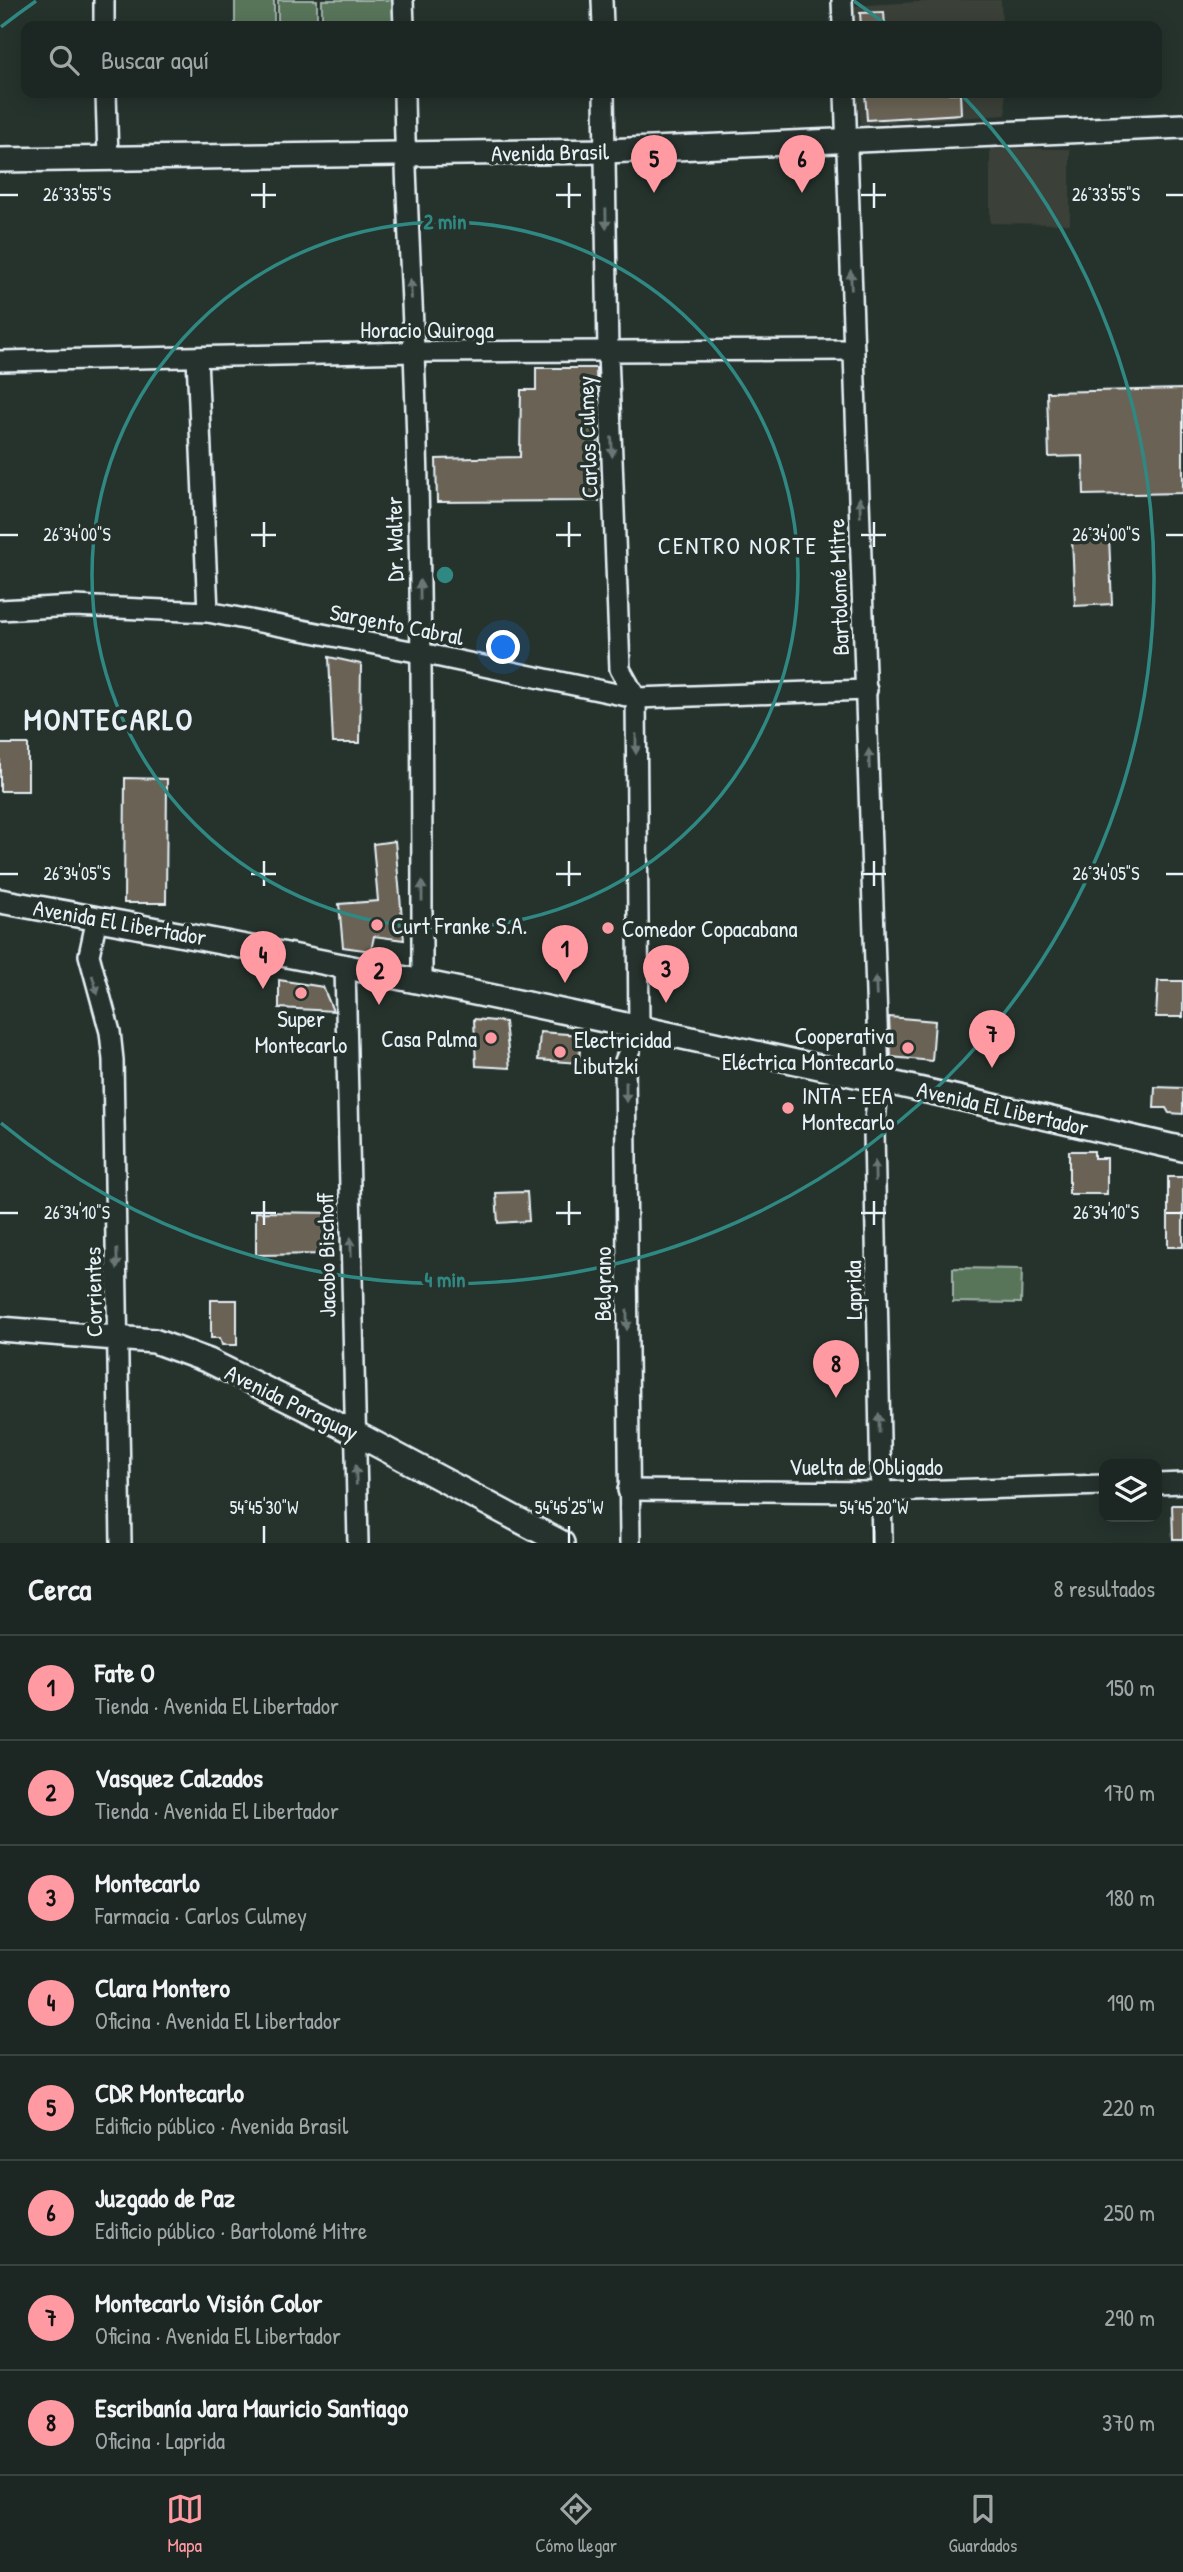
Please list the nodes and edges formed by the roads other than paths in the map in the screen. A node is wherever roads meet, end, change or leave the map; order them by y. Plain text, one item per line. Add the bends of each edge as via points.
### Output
1 (104, 0) edge
2 (403, 0) edge
3 (602, 0) edge
4 (842, 0) edge
5 (104, 21) edge
6 (404, 21) edge
7 (603, 21) edge
8 (843, 21) edge
9 (106, 98) edge
10 (404, 98) edge
11 (604, 98) edge
12 (845, 98) edge
13 (1183, 126) edge
14 (846, 140) junction
15 (606, 151) junction
16 (405, 155) junction
17 (108, 158) junction
18 (0, 160) edge
19 (854, 351) junction
20 (414, 352) junction
21 (608, 353) junction
22 (197, 357) junction
23 (0, 361) edge
24 (0, 610) edge
25 (208, 611) junction
26 (421, 653) junction
27 (867, 690) junction
28 (636, 698) junction
29 (0, 901) edge
30 (97, 918) junction
31 (345, 966) junction
32 (422, 984) junction
33 (639, 1027) junction
34 (878, 1079) junction
35 (1183, 1149) edge
36 (0, 1329) edge
37 (119, 1339) junction
38 (355, 1433) junction
39 (1183, 1483) edge
40 (1162, 1484) edge
41 (1099, 1485) edge
42 (628, 1490) junction
43 (881, 1492) junction
44 (121, 1543) edge
45 (358, 1543) edge
46 (562, 1543) edge
47 (630, 1543) edge
48 (882, 1543) edge

1 - 5 street
2 - 6 street
3 - 7 street
4 - 8 street
9 - 17 street
10 - 16 street, Dr. Walter
11 - 15 street, Carlos Culmey
12 - 14 street, Bartolomé Mitre
13 - 14 main road, Avenida Brasil
14 - 15 main road, Avenida Brasil
19 -> 14 street, Bartolomé Mitre
15 - 16 main road, Avenida Brasil
15 -> 21 street, Carlos Culmey
16 - 17 main road, Avenida Brasil
20 -> 16 street, Dr. Walter
17 - 18 main road, Avenida Brasil
19 - 21 street, Horacio Quiroga
27 -> 19 street, Bartolomé Mitre
20 - 21 street, Horacio Quiroga
20 - 22 street, Horacio Quiroga
26 -> 20 street, Dr. Walter
21 -> 28 street, Carlos Culmey via 620,669
22 - 23 street, Horacio Quiroga
22 - 25 street
24 - 25 street, Sargento Cabral via 74,606
25 - 26 street, Sargento Cabral
26 - 28 street, Sargento Cabral
32 -> 26 street, Dr. Walter
27 - 28 street, Sargento Cabral
34 -> 27 street, Bartolomé Mitre
28 -> 33 street, Carlos Culmey
29 - 30 main road, Avenida El Libertador
30 - 31 main road, Avenida El Libertador
30 -> 37 street, Corrientes via 89,955 113,1060
31 - 32 main road, Avenida El Libertador
38 -> 31 street, Jacobo Bischoff
32 - 33 main road, Avenida El Libertador
33 - 34 main road, Avenida El Libertador
33 -> 42 street, Belgrano via 625,1061
34 - 35 main road, Avenida El Libertador
43 -> 34 street, Laprida via 874,1131
36 - 37 main road, Avenida Paraguay
37 - 38 main road, Avenida Paraguay via 154,1341 209,1361
37 - 44 street, Corrientes
45 -> 38 street, Jacobo Bischoff
38 - 46 main road, Avenida Paraguay
39 - 40 street
41 - 43 street, Vuelta de Obligado
42 - 43 street, Vuelta de Obligado
42 - 47 street, Belgrano
43 - 48 street, Laprida

